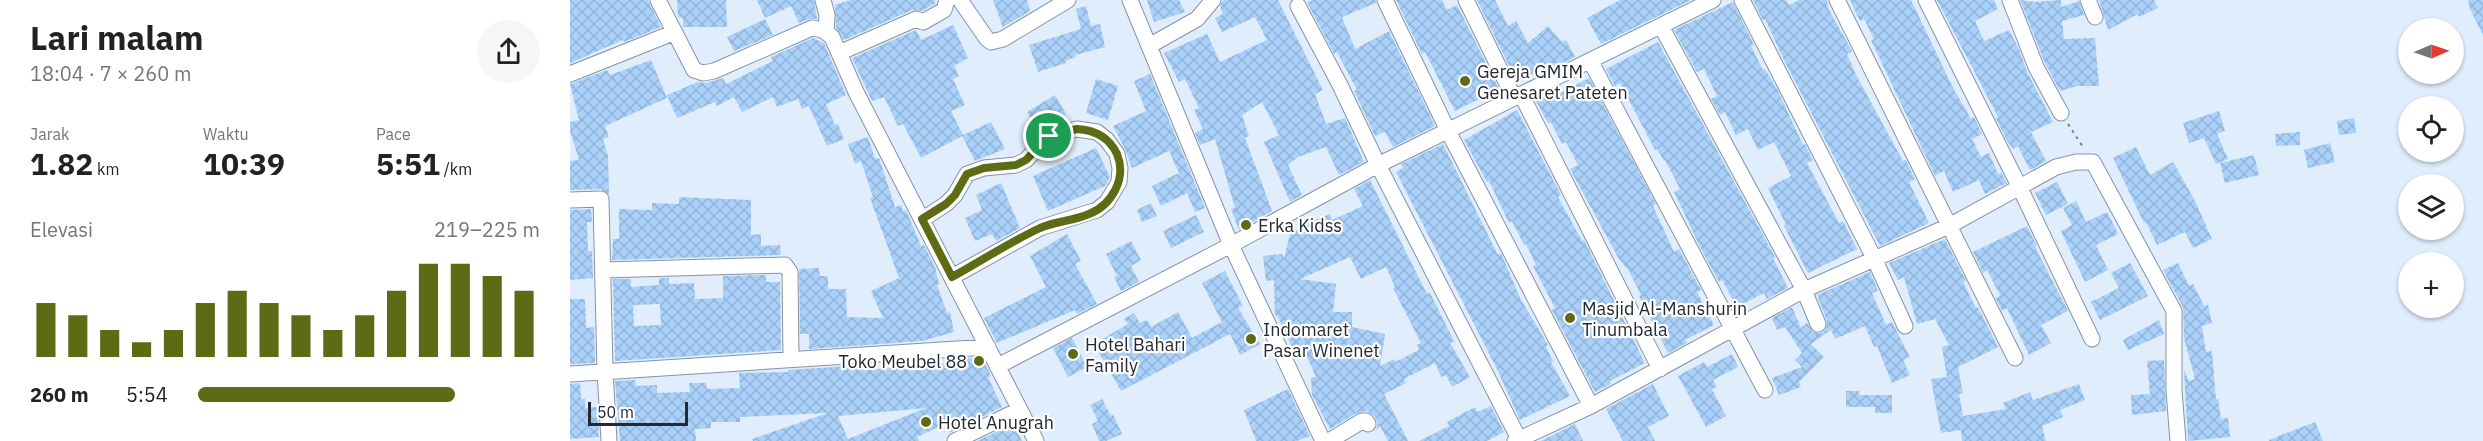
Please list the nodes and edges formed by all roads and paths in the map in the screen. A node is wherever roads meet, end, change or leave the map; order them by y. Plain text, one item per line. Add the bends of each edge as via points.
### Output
1 (658, 0) edge
2 (823, 0) edge
3 (947, 0) edge
4 (960, 0) edge
5 (1068, 0) edge
6 (1130, 0) edge
7 (1213, 0) edge
8 (1385, 0) edge
9 (1467, 0) edge
10 (1713, 0) edge
11 (1742, 0) edge
12 (1837, 0) edge
13 (1926, 0) edge
14 (2010, 0) edge
15 (2088, 0) edge
16 (1298, 6) dead end
17 (2095, 17) dead end
18 (1661, 26) junction
19 (675, 32) junction
20 (826, 32) junction
21 (1149, 46) junction
22 (839, 54) junction
23 (1591, 62) junction
24 (570, 74) edge
25 (1517, 96) junction
26 (2061, 113) joint
27 (1448, 131) junction
28 (2093, 162) junction
29 (1378, 165) junction
30 (2019, 186) junction
31 (570, 200) edge
32 (922, 219) junction
33 (1949, 226) junction
34 (1231, 245) junction
35 (1874, 258) junction
36 (603, 270) junction
37 (952, 277) junction
38 (1804, 290) junction
39 (1818, 324) dead end
40 (1905, 326) dead end
41 (1733, 330) junction
42 (2092, 339) dead end
43 (988, 347) junction
44 (2015, 358) dead end
45 (791, 359) junction
46 (998, 366) junction
47 (1660, 369) junction
48 (605, 371) junction
49 (570, 374) edge
50 (1766, 390) dead end
51 (1591, 406) junction
52 (1019, 410) junction
53 (1368, 424) dead end
54 (1517, 440) edge
55 (609, 441) edge
56 (955, 441) edge
57 (1036, 441) edge
58 (1323, 441) edge
59 (1329, 441) edge
60 (2178, 441) edge

1 - 19 street
2 - 20 street
3 - 22 street via 944,10 923,22 916,19
4 - 5 street via 991,42 1003,39
6 - 21 street
7 - 21 street via 1197,19
8 - 27 street
9 - 25 street
10 - 18 street
11 - 35 street
12 - 33 street
13 - 30 street
14 - 26 street via 2036,67
15 - 17 street
16 - 29 street
18 - 23 street
18 - 38 street
19 - 20 street via 694,70 703,73 812,28
19 - 24 street
20 - 22 street
21 - 34 street
22 - 32 street
23 - 25 street
23 - 41 street
25 - 27 street
25 - 47 street
26 - 28 path
27 - 29 street
27 - 51 street
28 - 30 street via 2056,167
28 - 60 street via 2174,311
29 - 34 street
29 - 54 street
30 - 33 street
30 - 42 street
31 - 36 street via 601,199
32 - 37 street
32 - 37 street via 955,195 967,174 1016,165 1049,136 1077,129 1097,132 1117,154 1119,182 1097,210 1040,228
33 - 35 street
33 - 44 street
34 - 46 street
34 - 58 street
35 - 38 street
35 - 40 street
36 - 45 street via 785,265 790,272
36 - 48 street
37 - 43 street
38 - 39 street
38 - 41 street
41 - 47 street
41 - 50 street
43 - 45 street
43 - 46 street
45 - 48 street
46 - 52 street
47 - 51 street
48 - 49 street
48 - 55 street
51 - 54 street
52 - 56 street
52 - 57 street
53 - 59 street via 1362,421

